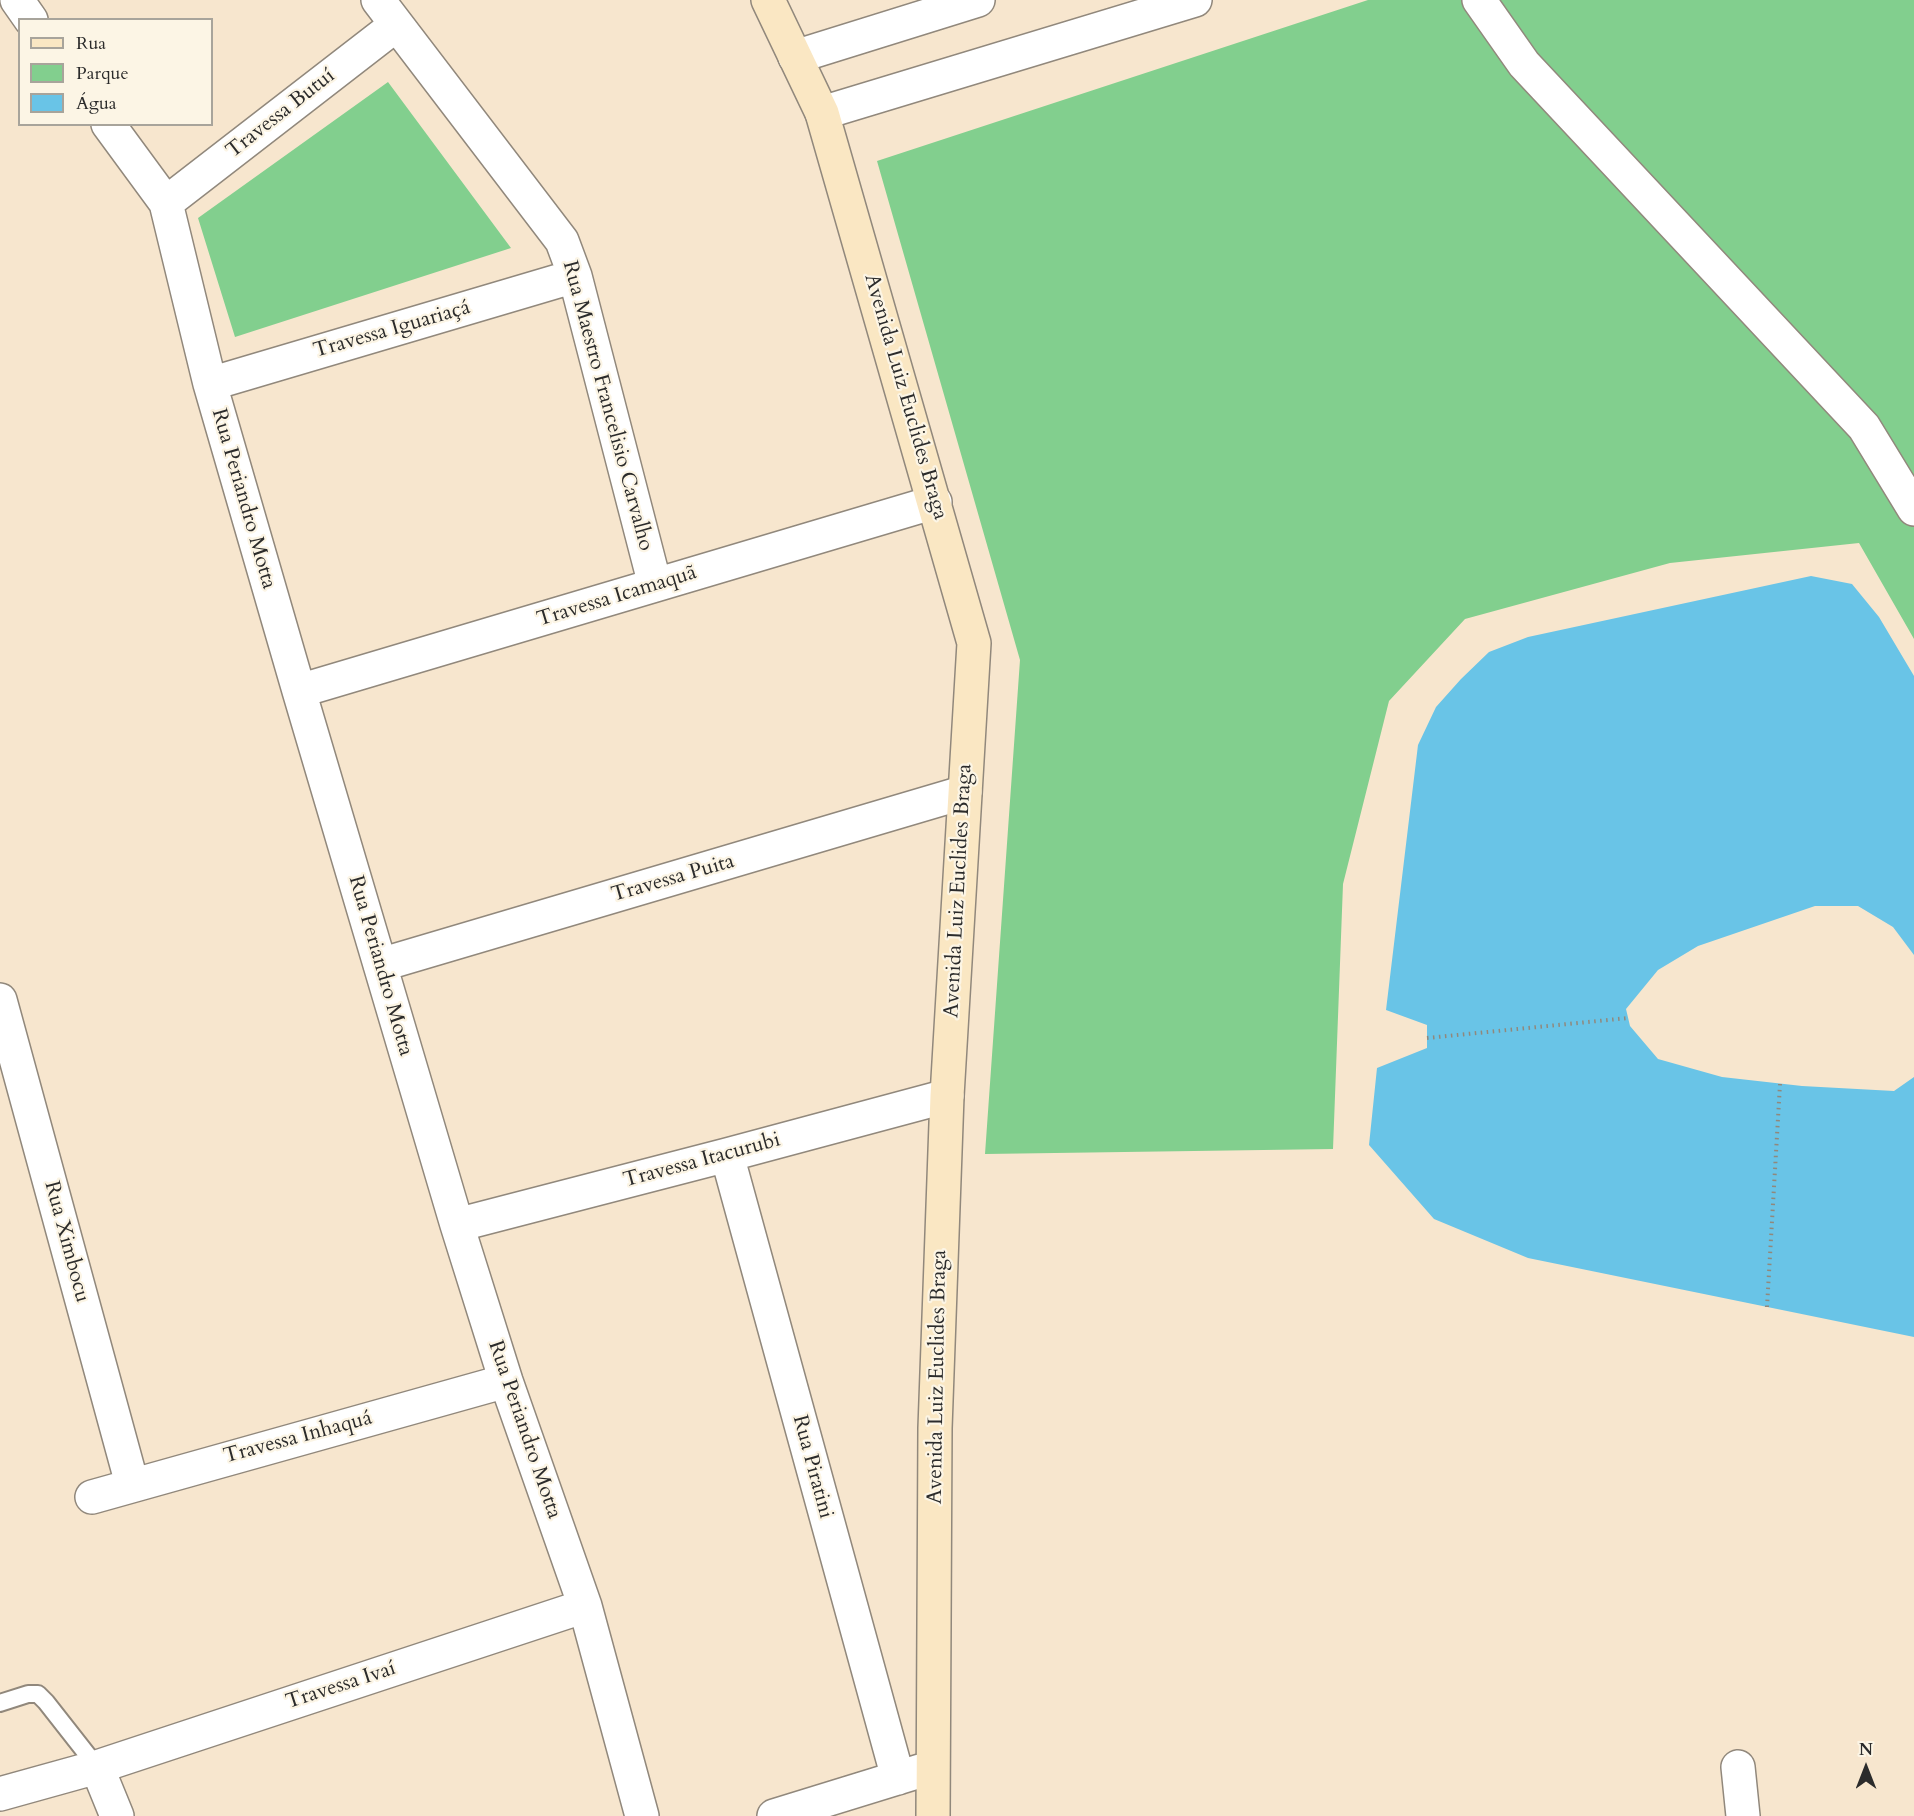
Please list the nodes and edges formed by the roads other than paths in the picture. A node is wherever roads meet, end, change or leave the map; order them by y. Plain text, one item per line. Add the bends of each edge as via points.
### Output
1 (17, 0) edge
2 (768, 0) edge
3 (978, 0) edge
4 (1195, 0) edge
5 (1479, 0) edge
6 (387, 13) edge
7 (30, 18) edge
8 (795, 57) junction
9 (822, 113) junction
10 (109, 126) edge
11 (166, 203) junction
12 (575, 276) junction
13 (210, 384) junction
14 (935, 502) junction
15 (1914, 509) edge
16 (655, 585) junction
17 (299, 691) junction
18 (965, 792) junction
19 (380, 965) junction
20 (0, 1000) edge
21 (947, 1096) junction
22 (727, 1155) junction
23 (457, 1225) junction
24 (506, 1381) junction
25 (132, 1484) junction
26 (92, 1497) dead end
27 (585, 1606) junction
28 (0, 1703) edge
29 (96, 1767) junction
30 (933, 1767) junction
31 (1738, 1767) dead end
32 (898, 1778) junction
33 (0, 1794) edge
34 (117, 1816) edge
35 (642, 1816) edge
36 (774, 1816) edge
37 (933, 1816) edge
38 (1743, 1816) edge

1 - 7 street
2 - 8 main road, Avenida Luiz Euclides Braga
3 - 8 street
4 - 9 street
5 - 15 street via 1524,64 1864,427
6 - 11 street, Travessa Butuí
6 - 12 street, Rua Maestro Francelisio Carvalho via 562,241
8 - 9 main road, Avenida Luiz Euclides Braga
9 - 14 main road, Avenida Luiz Euclides Braga
10 - 11 street, Rua Periandro Motta
11 - 13 street, Rua Periandro Motta
12 - 13 street, Travessa Iguariaçá
12 - 16 street, Rua Maestro Francelisio Carvalho
13 - 17 street, Rua Periandro Motta
14 - 16 street, Travessa Icamaquã
14 - 18 main road, Avenida Luiz Euclides Braga via 974,643
16 - 17 street, Travessa Icamaquã
17 - 19 street, Rua Periandro Motta
18 - 19 street, Travessa Puita
18 - 21 main road, Avenida Luiz Euclides Braga
19 - 23 street, Rua Periandro Motta
20 - 25 street, Rua Ximbocu
21 - 22 street, Travessa Itacurubi
21 - 30 main road, Avenida Luiz Euclides Braga via 935,1428
22 - 23 street, Travessa Itacurubi
22 - 32 street, Rua Piratini
23 - 24 street, Rua Periandro Motta
24 - 25 street, Travessa Inhaquá
24 - 27 street, Rua Periandro Motta
25 - 26 street, Travessa Inhaquá
27 - 29 street, Travessa Ivaí
27 - 35 street, Rua Periandro Motta
28 - 29 lane via 38,1694
29 - 33 street, Travessa Ivaí
29 - 34 street
30 - 32 street
30 - 37 main road, Avenida Luiz Euclides Braga
31 - 38 street
32 - 36 street

